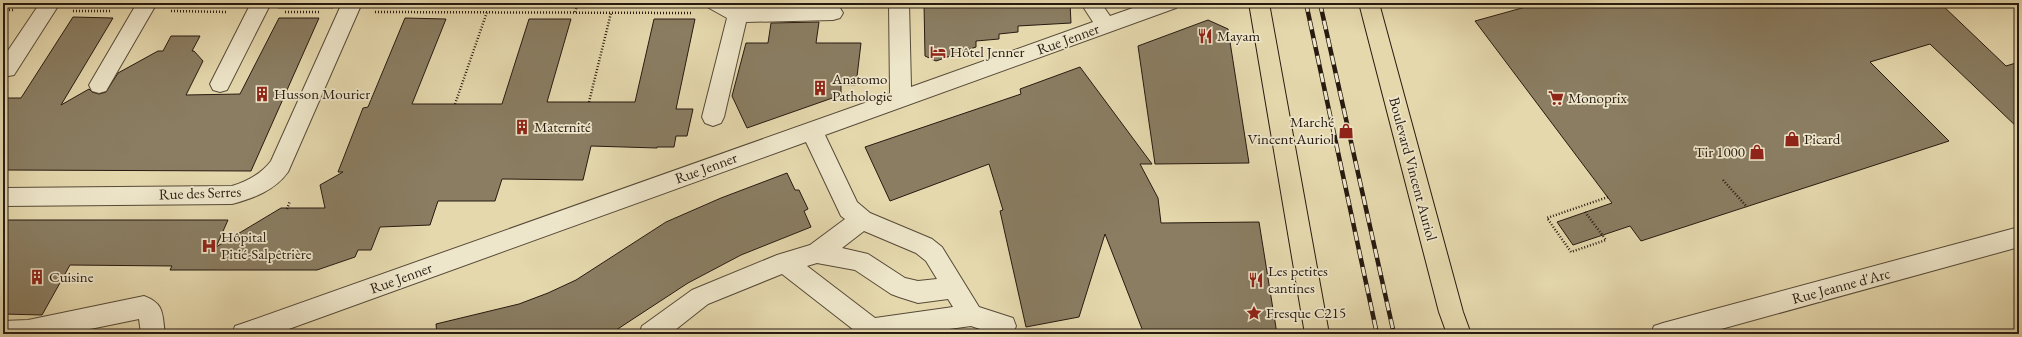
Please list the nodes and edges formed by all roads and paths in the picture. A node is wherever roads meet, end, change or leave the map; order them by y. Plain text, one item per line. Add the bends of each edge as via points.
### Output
1 (50, 3) edge
2 (147, 3) edge
3 (261, 3) edge
4 (352, 3) edge
5 (578, 3) edge
6 (899, 3) edge
7 (1169, 3) edge
8 (1259, 3) edge
9 (1369, 3) edge
10 (1092, 5) dead end
11 (706, 6) edge
12 (168, 11) dead end
13 (230, 12) dead end
14 (280, 12) dead end
15 (327, 12) dead end
16 (373, 12) dead end
17 (487, 12) junction
18 (575, 12) junction
19 (611, 13) junction
20 (833, 13) dead end
21 (738, 15) junction
22 (1106, 26) junction
23 (3, 69) edge
24 (220, 84) dead end
25 (99, 85) dead end
26 (901, 99) junction
27 (589, 102) dead end
28 (455, 104) dead end
29 (713, 117) dead end
30 (812, 131) junction
31 (1723, 180) dead end
32 (3, 197) edge
33 (1608, 197) dead end
34 (290, 201) dead end
35 (1747, 207) dead end
36 (287, 208) dead end
37 (1585, 212) dead end
38 (862, 220) junction
39 (2019, 237) edge
40 (817, 253) junction
41 (785, 262) junction
42 (954, 288) junction
43 (971, 315) junction
44 (1004, 326) dead end
45 (863, 331) edge
46 (3, 332) edge
47 (153, 334) edge
48 (244, 334) edge
49 (651, 334) edge
50 (1317, 334) edge
51 (1459, 334) edge
52 (1663, 334) edge

1 - 23 street via 7,69
2 - 25 street
3 - 24 street
4 - 32 street, Rue des Serres via 280,166 273,177 265,183 250,191 232,195
5 - 18 path
6 - 26 street
7 - 22 street, Rue Jenner
8 - 50 main road
9 - 51 main road, Boulevard Vincent Auriol via 1449,305
10 - 22 street
11 - 19 path via 692,13
11 - 21 street
12 - 13 path
14 - 15 path
16 - 17 path
17 - 18 path
17 - 28 path
18 - 19 path
19 - 27 path
20 - 21 street
21 - 29 street
22 - 26 street, Rue Jenner
26 - 30 street, Rue Jenner
30 - 38 street via 849,209
30 - 48 street, Rue Jenner
31 - 35 path
33 - 37 path via 1547,218 1571,252 1606,240
34 - 36 path
38 - 40 street
38 - 42 street via 924,246 934,254
39 - 52 street, Rue Jeanne d'Arc
40 - 41 street
40 - 42 street via 860,261 899,287 918,292
41 - 45 street
41 - 49 street via 700,296
42 - 43 street
43 - 44 street
43 - 45 street
46 - 47 street via 28,331 144,307 150,311

